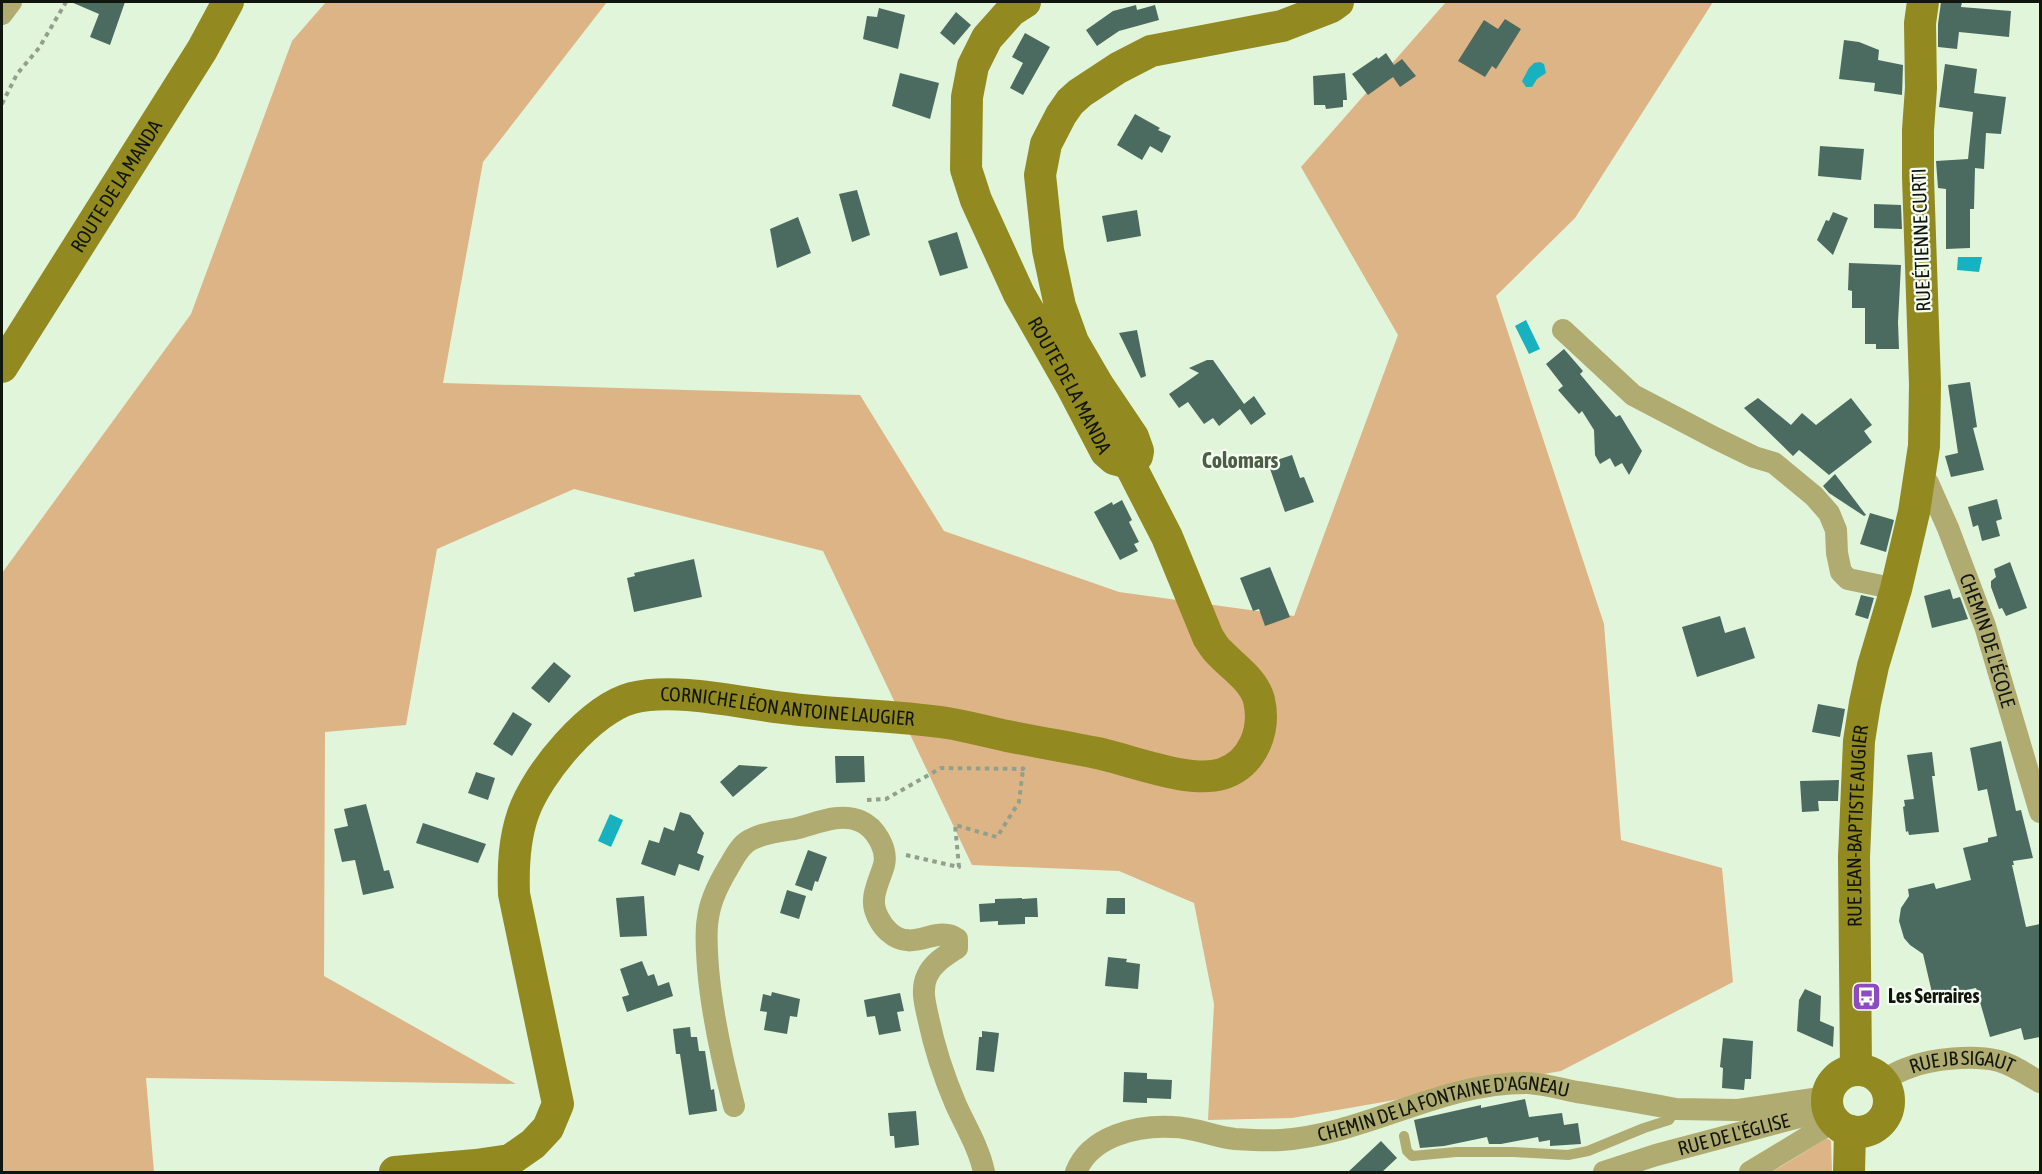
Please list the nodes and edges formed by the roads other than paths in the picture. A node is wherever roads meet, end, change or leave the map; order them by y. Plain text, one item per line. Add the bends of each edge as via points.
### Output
1 (11, 2) edge
2 (228, 2) edge
3 (1025, 2) edge
4 (1338, 2) edge
5 (1923, 2) edge
6 (2, 14) edge
7 (1563, 330) dead end
8 (2, 367) edge
9 (1129, 463) junction
10 (1920, 478) junction
11 (1896, 589) junction
12 (2040, 812) edge
13 (1869, 1075) junction
14 (2040, 1083) edge
15 (734, 1106) dead end
16 (1676, 1109) junction
17 (1835, 1115) junction
18 (1404, 1136) dead end
19 (395, 1173) edge
20 (984, 1173) edge
21 (1076, 1173) edge
22 (1604, 1173) edge
23 (1750, 1173) edge
24 (1849, 1173) edge

1 - 6 street
2 - 8 main road, ROUTE DE LA MANDA via 202,50
3 - 9 main road, ROUTE DE LA MANDA via 1011,11 987,38 974,66 967,97 966,169 1019,294 1106,452 1113,459
4 - 9 main road, ROUTE DE LA MANDA via 1282,26 1151,51 1080,93 1061,115 1046,144 1040,175 1048,250 1060,306 1073,342 1133,437 1138,451
5 - 10 main road, RUE ÉTIENNE CURTI via 1918,177 1925,420
7 - 11 street via 1633,395 1754,457 1774,463 1829,513 1836,530 1841,572 1848,579
9 - 19 main road, CORNICHE LÉON ANTOINE LAUGIER via 1167,537 1208,637 1247,679 1258,697 1262,720 1257,742 1244,761 1222,774 1196,777 949,723 667,694 618,702 584,727 541,781 523,813 513,862 514,894 558,1104 548,1128 510,1160
10 - 11 main road, RUE JEAN-BAPTISTE AUGIER
10 - 12 street, CHEMIN DE L'ÉCOLE via 1929,483 1985,626
11 - 13 main road, RUE JEAN-BAPTISTE AUGIER via 1873,666 1859,741 1854,857
13 - 14 street, RUE JB SIGAUT via 1949,1059 1974,1058 2001,1062
13 - 17 main road via 1847,1071 1833,1081
13 - 17 main road via 1890,1098 1886,1115 1875,1128 1867,1131
15 - 20 street via 711,1005 707,951 708,918 720,881 736,853 750,840 844,816 861,821 879,839 885,862 873,899 887,930 906,941 945,935 957,939 957,948 934,965 927,977 924,998 944,1073
16 - 17 street, CHEMIN DE LA FONTAINE D'AGNEAU
16 - 18 lane via 1669,1120 1568,1155 1456,1152 1412,1156
16 - 21 street, CHEMIN DE LA FONTAINE D'AGNEAU via 1530,1083 1494,1086 1431,1099 1322,1135 1280,1140 1235,1139 1174,1127 1148,1128 1116,1135 1095,1147
17 - 22 street, RUE DE L'ÉGLISE via 1656,1155
17 - 23 street
17 - 24 main road

